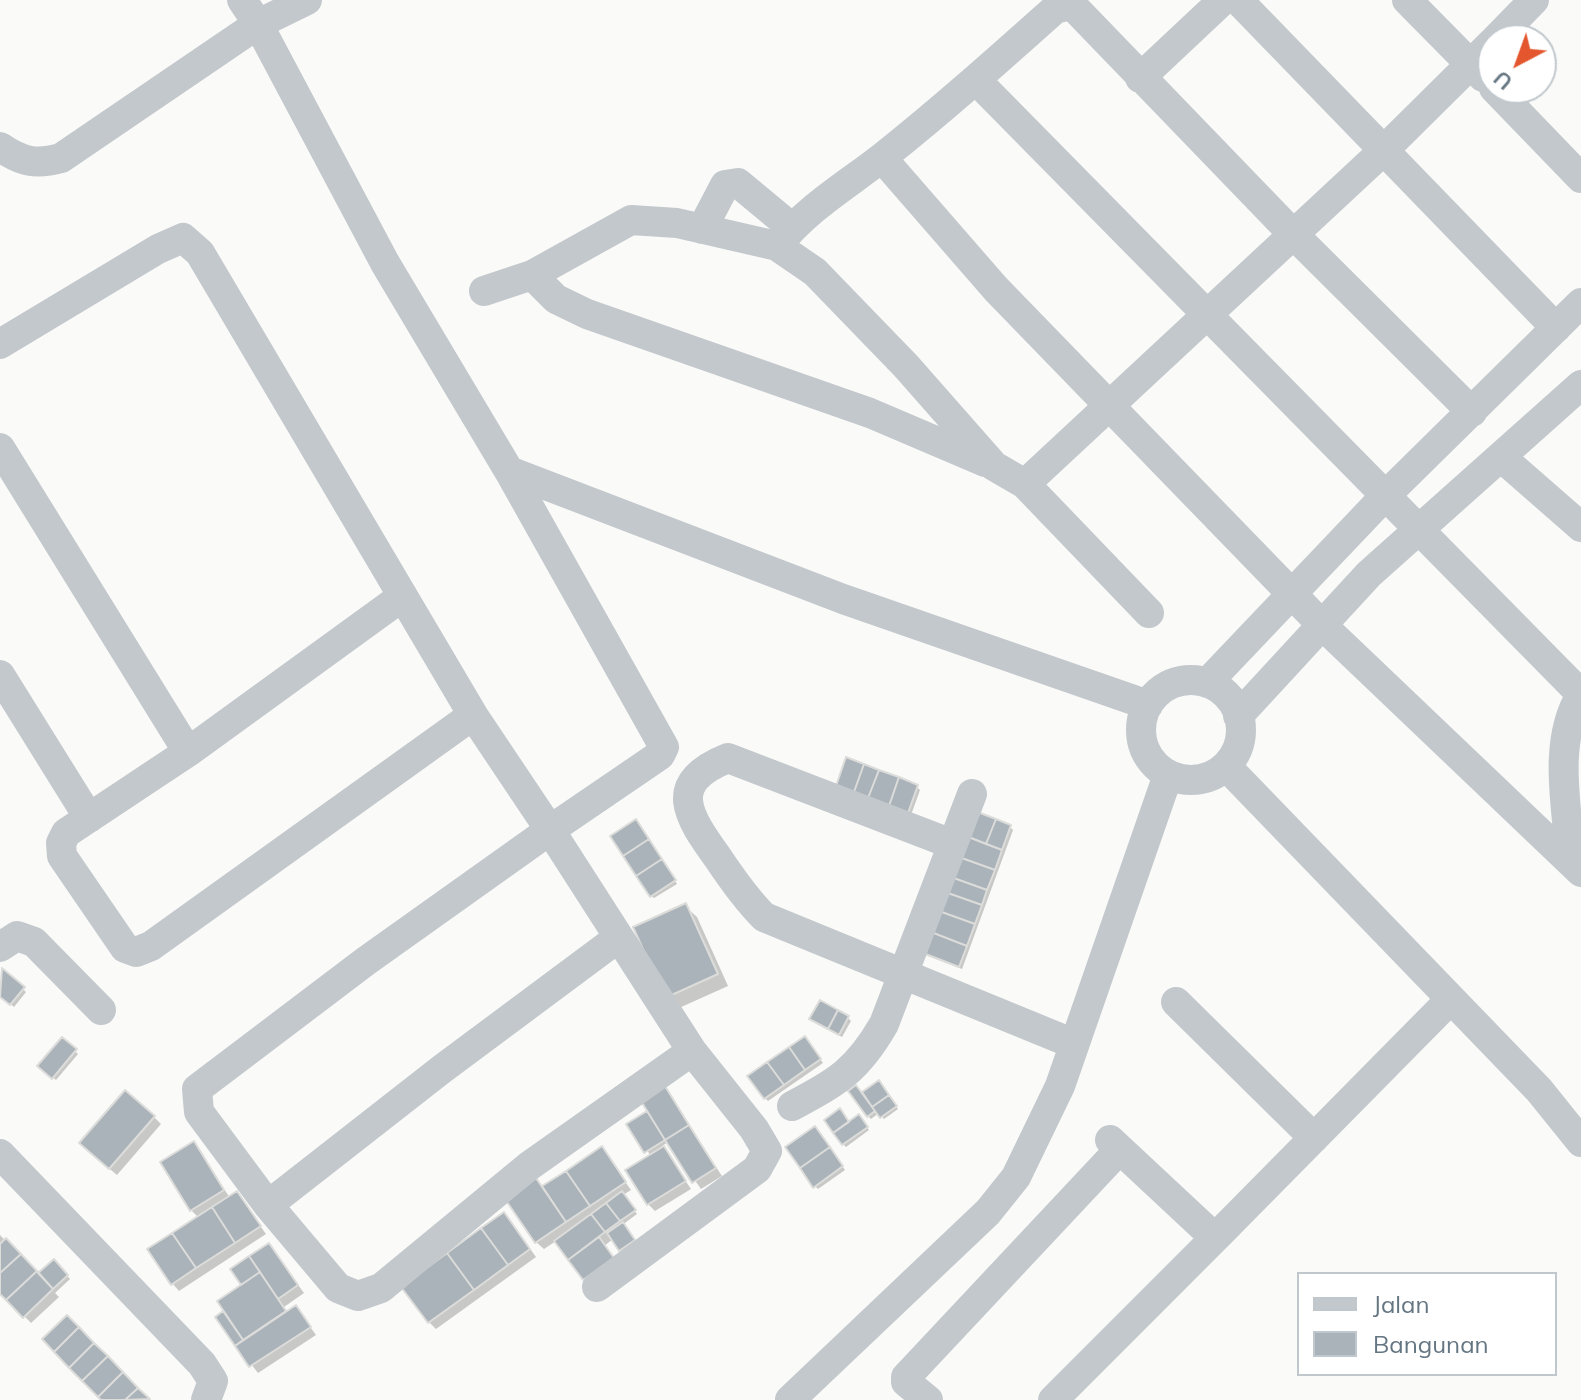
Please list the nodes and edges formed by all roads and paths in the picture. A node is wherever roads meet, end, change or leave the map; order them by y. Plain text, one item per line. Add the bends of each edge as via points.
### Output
1 (307, 0) edge
2 (1223, 0) edge
3 (1238, 0) edge
4 (1407, 0) edge
5 (1534, 0) edge
6 (250, 12) edge
7 (1511, 24) edge
8 (1477, 59) edge
9 (1471, 65) junction
10 (1477, 71) edge
11 (1140, 78) junction
12 (976, 80) junction
13 (1509, 104) edge
14 (0, 147) edge
15 (1383, 151) junction
16 (882, 158) junction
17 (1581, 178) edge
18 (702, 229) junction
19 (1293, 234) junction
20 (784, 236) junction
21 (532, 275) junction
22 (484, 291) dead end
23 (1581, 303) edge
24 (1206, 317) junction
25 (1556, 328) junction
26 (0, 344) edge
27 (1581, 385) edge
28 (1110, 406) junction
29 (1472, 412) junction
30 (0, 448) edge
31 (1501, 457) junction
32 (994, 466) junction
33 (509, 471) junction
34 (1025, 484) junction
35 (1384, 497) junction
36 (1581, 527) edge
37 (1416, 530) junction
38 (1294, 593) junction
39 (403, 596) junction
40 (1149, 613) dead end
41 (1323, 626) junction
42 (0, 675) edge
43 (1207, 683) junction
44 (1581, 694) edge
45 (1148, 705) junction
46 (473, 715) junction
47 (1238, 716) junction
48 (188, 752) junction
49 (1226, 766) junction
50 (1168, 775) junction
51 (972, 794) dead end
52 (89, 818) junction
53 (550, 830) junction
54 (952, 844) junction
55 (1576, 866) edge
56 (618, 938) junction
57 (0, 947) edge
58 (903, 972) junction
59 (1450, 1000) junction
60 (1176, 1002) dead end
61 (101, 1010) dead end
62 (1074, 1044) junction
63 (692, 1051) junction
64 (792, 1106) dead end
65 (1314, 1138) junction
66 (1581, 1142) edge
67 (0, 1154) edge
68 (268, 1205) junction
69 (1215, 1238) junction
70 (597, 1287) dead end
71 (206, 1400) edge
72 (790, 1400) edge
73 (928, 1400) edge
74 (1053, 1400) edge

1 - 6 street
2 - 11 street
3 - 15 street
4 - 9 street
5 - 7 street
6 - 14 street via 61,158 38,164
6 - 33 street via 385,263
8 - 9 street
9 - 10 street
9 - 15 street
11 - 12 street via 1072,5 1055,9
11 - 19 street
12 - 16 street
12 - 24 street
13 - 17 street
15 - 19 street
15 - 25 street
16 - 20 street
16 - 28 street via 996,289
18 - 20 street
18 - 20 street via 725,185 738,183
18 - 21 street via 631,220
19 - 24 street
19 - 29 street
20 - 32 street
21 - 22 street
21 - 32 street via 556,299 587,314 870,413
23 - 25 street
24 - 28 street
24 - 35 street
25 - 29 street
26 - 39 street via 183,238 200,253
27 - 31 street
28 - 34 street
28 - 38 street
29 - 35 street
30 - 48 street
31 - 36 street
31 - 37 street
32 - 34 street
33 - 45 street via 843,599
33 - 53 street via 664,747 660,755
34 - 40 street
35 - 37 street
35 - 38 street
37 - 41 street
37 - 44 street
38 - 41 street
38 - 43 street
39 - 46 street
39 - 48 street
41 - 47 street
41 - 55 street
42 - 52 street
43 - 45 street via 1180,682 1156,694
43 - 47 street via 1231,702
44 - 55 street via 1564,740
45 - 50 street via 1143,744 1148,757
46 - 52 street via 136,952 125,948 62,856 66,833
46 - 53 street
47 - 49 street via 1239,743
48 - 52 street
49 - 50 street via 1204,778
49 - 59 street
50 - 62 street
51 - 54 street
53 - 56 street
53 - 68 street via 197,1089 199,1112
54 - 58 street
54 - 58 street via 728,758 695,777 687,795 688,814 764,917
56 - 63 street
56 - 68 street
57 - 61 street via 17,936 34,942
58 - 62 street
58 - 64 street via 866,1056 839,1080
59 - 65 street
59 - 66 street via 1539,1090
60 - 65 street
62 - 72 street via 1039,1135 1007,1189
63 - 68 street via 529,1166 381,1288 358,1296 338,1288
63 - 70 street via 767,1151 757,1169
65 - 69 street
67 - 71 street via 202,1364 213,1381
69 - 73 street via 1114,1145 906,1377
69 - 74 street

